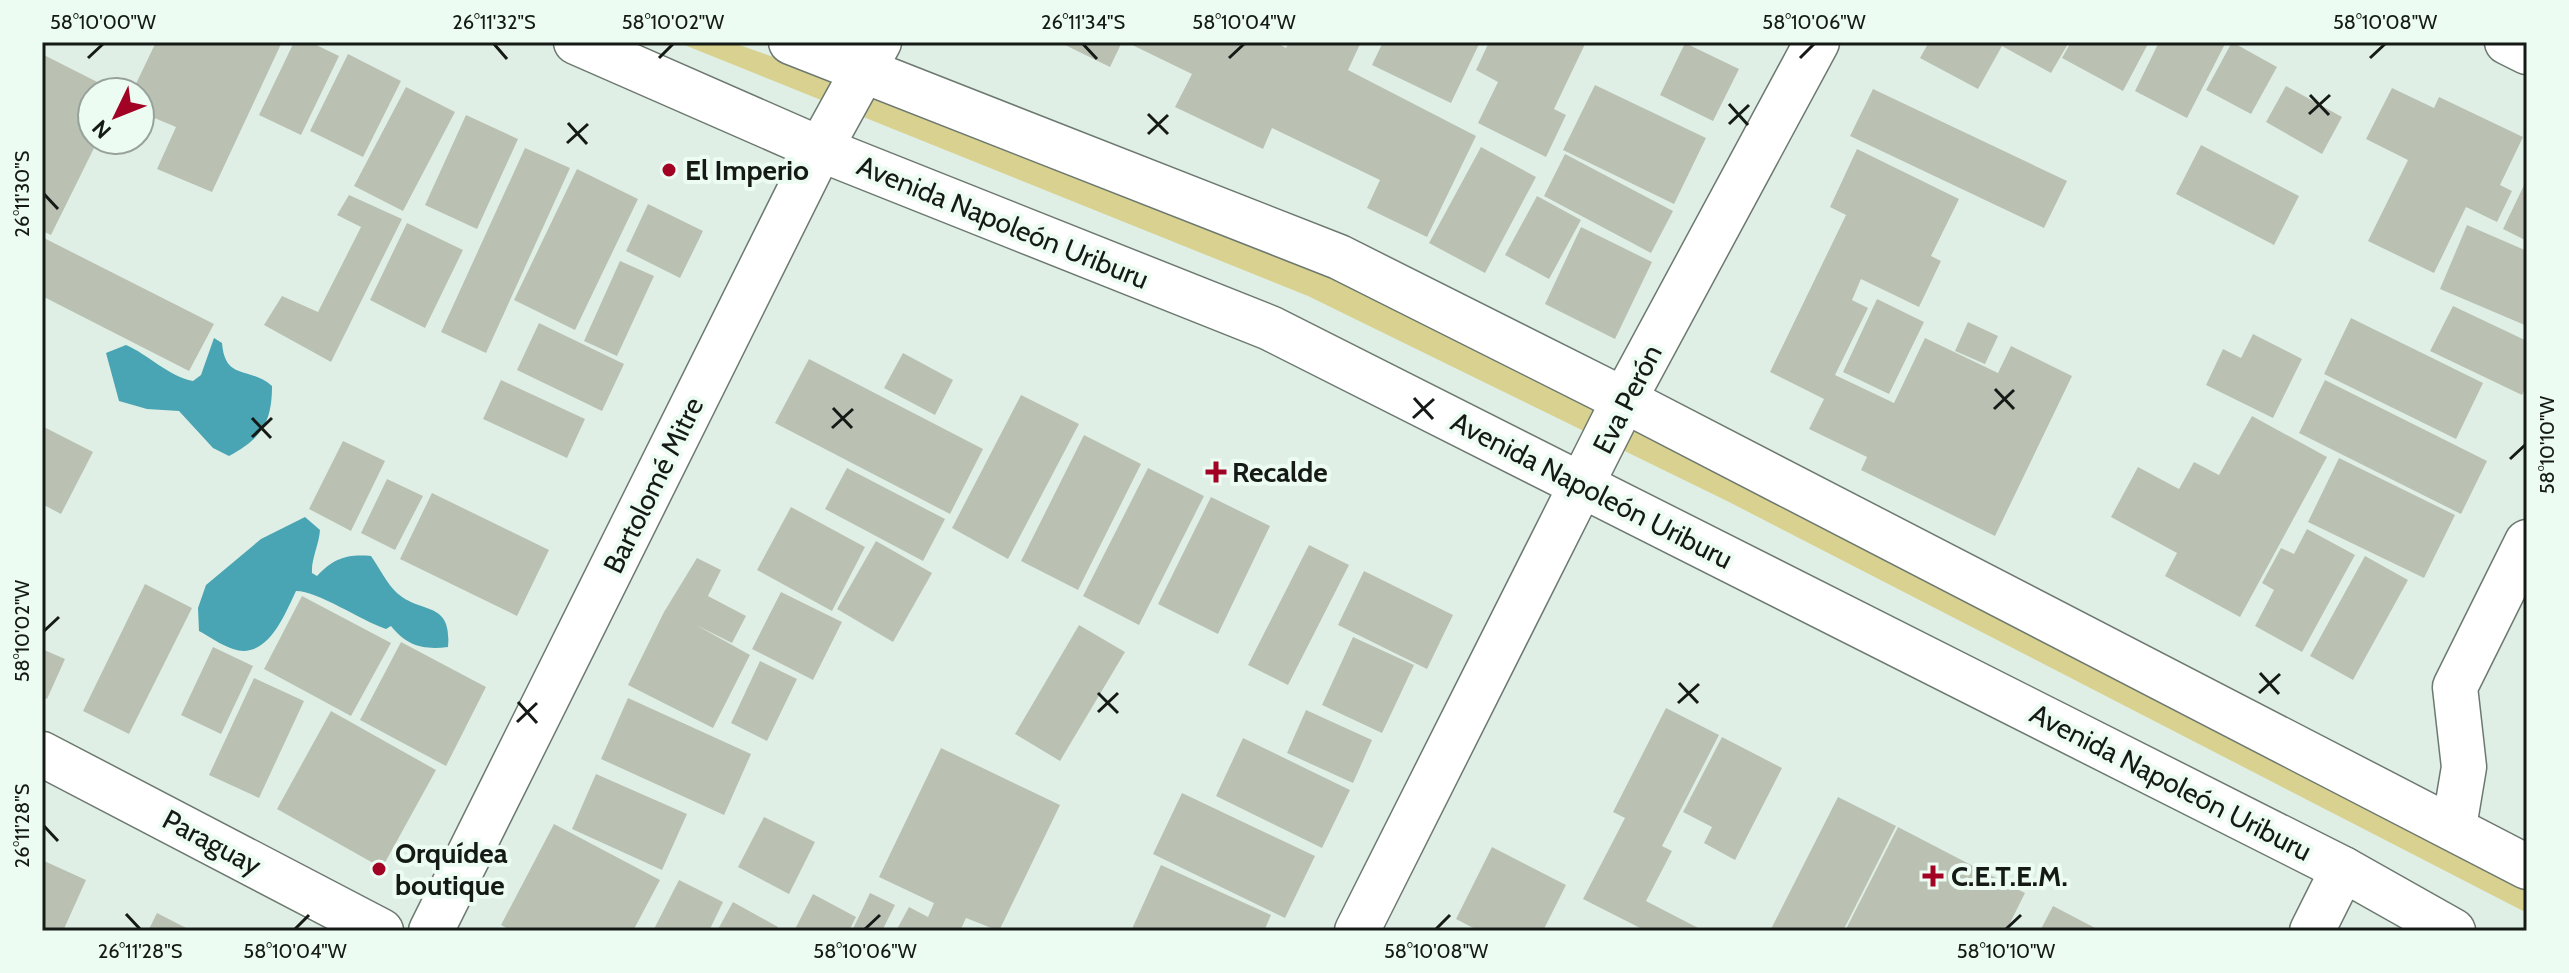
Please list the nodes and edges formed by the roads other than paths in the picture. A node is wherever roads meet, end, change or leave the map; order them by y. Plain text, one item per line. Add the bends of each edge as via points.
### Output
1 (576, 42) edge
2 (791, 42) edge
3 (1817, 42) edge
4 (2507, 42) edge
5 (2527, 52) edge
6 (872, 56) edge
7 (820, 149) junction
8 (1624, 400) junction
9 (1584, 486) junction
10 (2527, 542) edge
11 (42, 754) edge
12 (2454, 827) junction
13 (2527, 867) edge
14 (2343, 869) junction
15 (381, 931) edge
16 (431, 931) edge
17 (1357, 931) edge
18 (2312, 931) edge
19 (2453, 931) edge

1 - 7 main road, Avenida Napoleón Uriburu
2 - 6 main road
3 - 8 main road, Eva Perón
4 - 5 main road
6 - 7 main road, Bartolomé Mitre
6 - 8 main road via 1339,257
7 - 9 main road, Avenida Napoleón Uriburu via 1270,328
7 - 16 main road, Bartolomé Mitre
8 - 9 main road, Eva Perón
8 - 12 main road
9 - 14 main road, Avenida Napoleón Uriburu
9 - 17 main road, Eva Perón
10 - 12 main road via 2455,687 2464,767
11 - 15 main road, Paraguay
12 - 13 main road
14 - 18 main road
14 - 19 main road, Avenida Napoleón Uriburu

